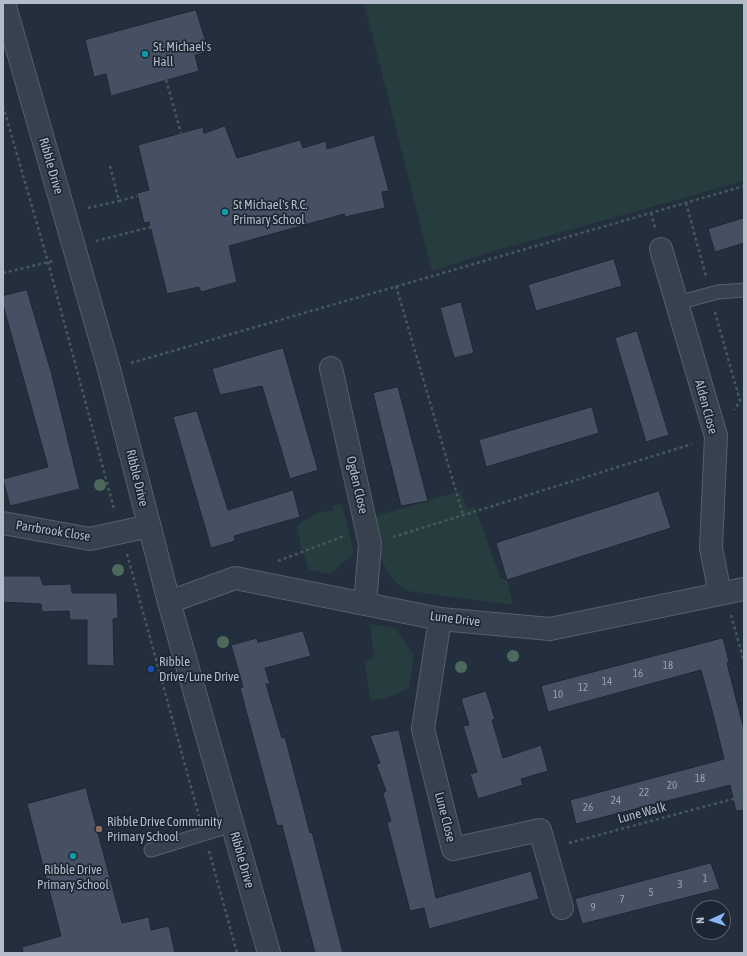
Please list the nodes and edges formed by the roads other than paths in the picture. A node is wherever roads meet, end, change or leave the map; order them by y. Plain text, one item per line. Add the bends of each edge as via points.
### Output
1 (4, 3) edge
2 (661, 249) dead end
3 (744, 290) edge
4 (677, 303) junction
5 (331, 368) dead end
6 (3, 523) edge
7 (149, 526) junction
8 (730, 592) edge
9 (170, 602) junction
10 (364, 604) junction
11 (440, 619) junction
12 (232, 825) junction
13 (151, 850) dead end
14 (562, 908) dead end
15 (269, 953) edge

1 - 7 street, Ribble Drive via 109,369
2 - 4 street, Alden Close
3 - 4 lane via 711,294
4 - 8 street, Alden Close via 716,436 711,548
5 - 10 street, Ogden Close via 370,544
6 - 7 street, Parrbrook Close via 90,539
7 - 9 street, Ribble Drive
8 - 11 street, Lune Drive via 550,629
9 - 10 street, Lune Drive via 235,578
9 - 12 street, Ribble Drive
10 - 11 street, Lune Drive
11 - 14 street, Lune Close via 423,729 453,849 540,830
12 - 13 lane
12 - 15 street, Ribble Drive

